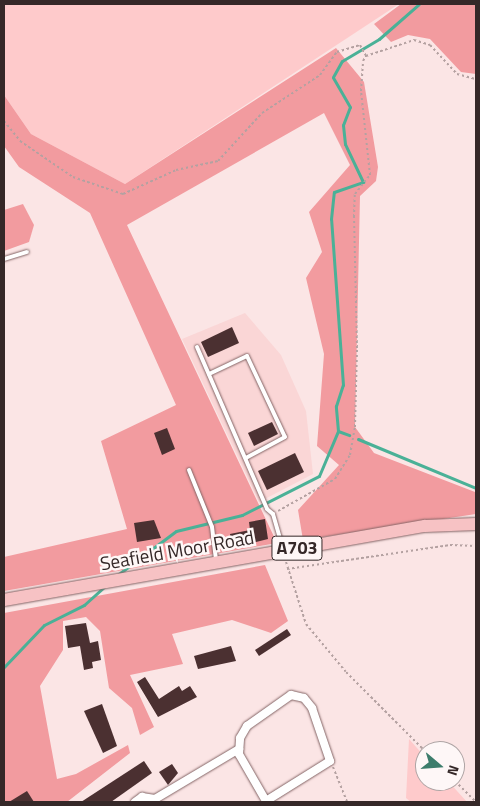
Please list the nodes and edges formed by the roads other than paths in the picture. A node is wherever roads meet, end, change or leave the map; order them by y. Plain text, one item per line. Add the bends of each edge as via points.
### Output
1 (27, 252) dead end
2 (4, 258) edge
3 (197, 347) dead end
4 (209, 374) junction
5 (246, 458) junction
6 (189, 470) dead end
7 (476, 524) edge
8 (283, 550) junction
9 (216, 561) junction
10 (4, 600) edge
11 (239, 749) junction
12 (156, 801) edge
13 (135, 802) edge

1 - 2 lane
3 - 4 lane
4 - 5 lane
4 - 5 lane via 247,356 285,437
5 - 8 lane via 266,508 273,514
6 - 9 lane via 212,527
7 - 8 main road, Seafield Moor Road / A703 via 424,526
8 - 9 main road, Seafield Moor Road / A703
9 - 10 main road, Seafield Moor Road / A703
11 - 11 street via 247,726 296,696 312,708 330,761 266,801
11 - 12 street
12 - 13 street via 142,798

